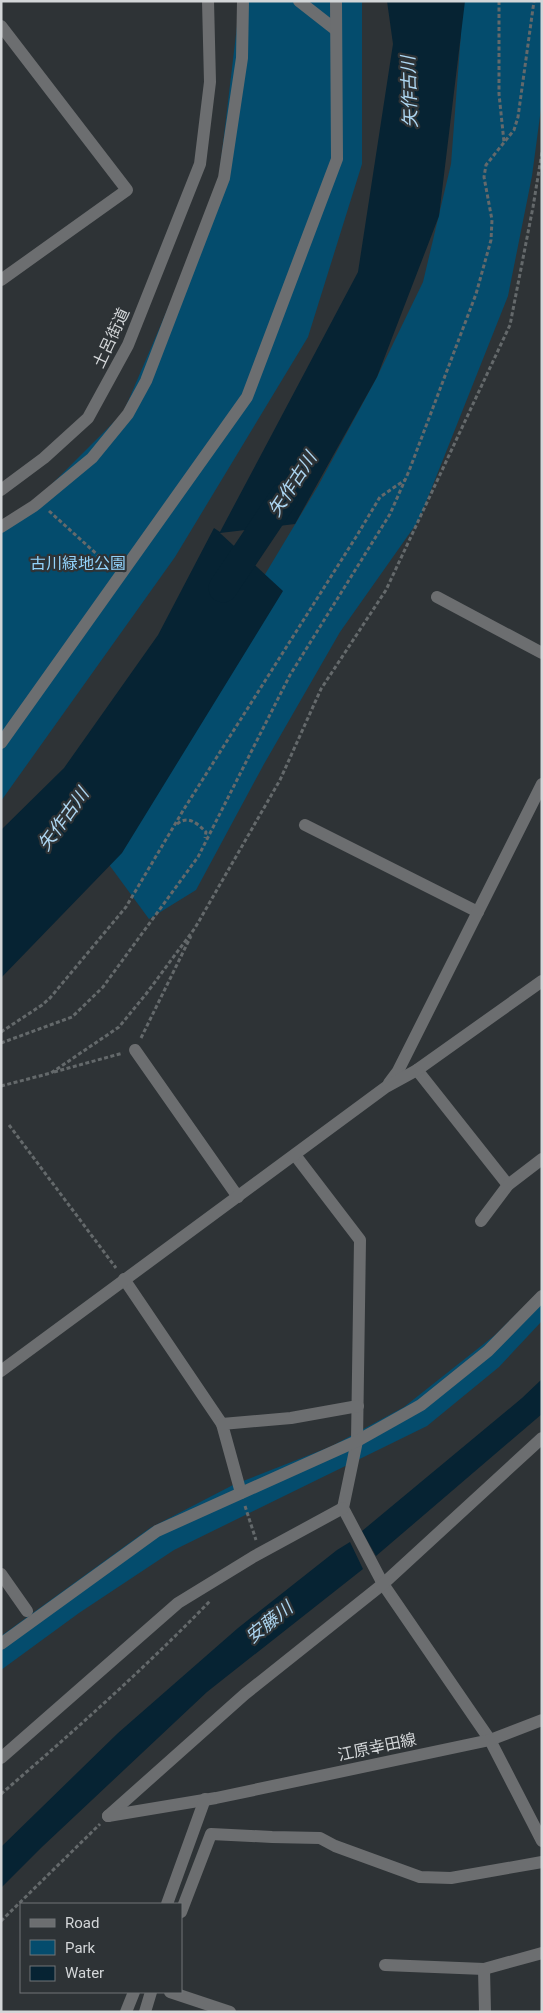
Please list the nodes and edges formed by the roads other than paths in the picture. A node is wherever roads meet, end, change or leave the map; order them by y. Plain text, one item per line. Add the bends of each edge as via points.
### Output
1 (208, 1) edge
2 (242, 1) edge
3 (299, 1) edge
4 (336, 1) edge
5 (1, 26) edge
6 (336, 30) junction
7 (1, 280) edge
8 (1, 490) edge
9 (1, 527) edge
10 (437, 597) dead end
11 (542, 653) edge
12 (1, 743) edge
13 (542, 784) edge
14 (305, 825) dead end
15 (478, 912) junction
16 (542, 981) edge
17 (136, 1050) road end
18 (417, 1070) junction
19 (386, 1087) junction
20 (295, 1155) junction
21 (542, 1159) edge
22 (508, 1185) junction
23 (238, 1197) junction
24 (481, 1221) dead end
25 (124, 1279) junction
26 (542, 1296) edge
27 (1, 1371) edge
28 (358, 1406) junction
29 (222, 1424) junction
30 (542, 1438) edge
31 (358, 1441) junction
32 (241, 1493) junction
33 (343, 1508) junction
34 (1, 1574) edge
35 (383, 1584) junction
36 (27, 1611) dead end
37 (1, 1644) edge
38 (542, 1720) edge
39 (490, 1740) junction
40 (1, 1758) edge
41 (211, 1798) junction
42 (542, 1841) edge
43 (542, 1862) edge
44 (167, 1903) edge
45 (182, 1909) edge
46 (542, 1953) edge
47 (385, 1965) dead end
48 (484, 1969) junction
49 (134, 1993) edge
50 (151, 1993) edge
51 (173, 1993) edge
52 (126, 2012) edge
53 (145, 2012) edge
54 (230, 2012) edge
55 (485, 2012) edge

1 - 8 street, 土呂街道 via 210,82 200,164 128,345 88,418 44,458
2 - 9 street via 242,58 224,178 146,381 128,414 92,458 39,502
3 - 6 street
4 - 6 street
5 - 7 street via 127,190
6 - 12 street via 337,159 247,398
10 - 11 street
13 - 15 street
14 - 15 street
15 - 19 street via 398,1071
16 - 18 street
17 - 23 street
18 - 19 street
18 - 22 street
19 - 20 street
20 - 23 street
20 - 28 street via 360,1240
21 - 22 street
22 - 24 street
23 - 25 street
25 - 27 street
25 - 29 street
26 - 31 street via 488,1351 421,1405
28 - 29 street via 291,1418
28 - 31 street
29 - 32 street
30 - 35 street
31 - 32 street
31 - 33 street
32 - 37 street via 157,1531
33 - 35 street
33 - 40 street via 178,1603
34 - 36 street
35 - 39 street
35 - 41 street, 江原幸田線 via 245,1694 108,1816
38 - 39 street, 江原幸田線
39 - 41 street, 江原幸田線
39 - 42 street
41 - 44 street
43 - 45 street via 451,1878 420,1878 320,1838 211,1834
46 - 48 street
47 - 48 street
48 - 55 street
49 - 52 street
50 - 53 street
51 - 54 street

